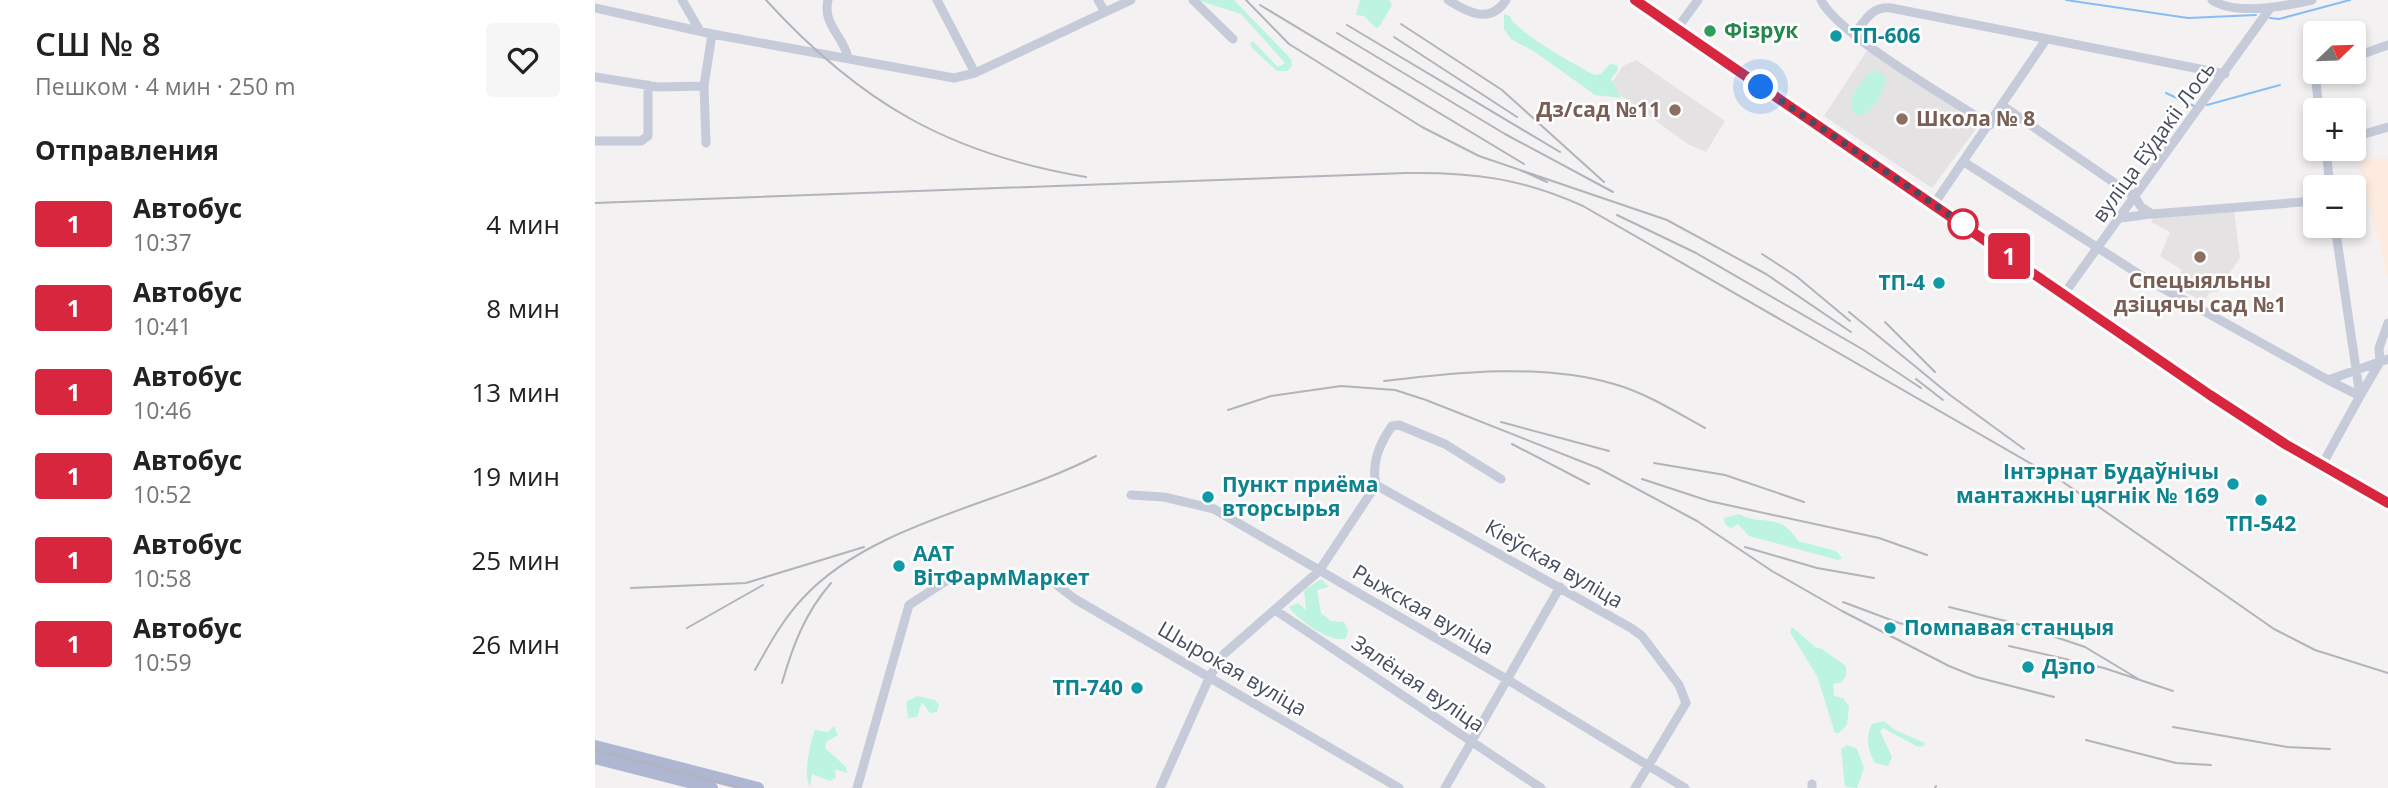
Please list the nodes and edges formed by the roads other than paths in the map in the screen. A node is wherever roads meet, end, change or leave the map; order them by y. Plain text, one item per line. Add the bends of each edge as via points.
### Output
1 (682, 0) edge
2 (937, 0) edge
3 (1098, 0) edge
4 (1131, 0) edge
5 (1193, 0) edge
6 (1448, 0) edge
7 (1506, 0) edge
8 (1635, 0) edge
9 (1698, 0) edge
10 (1821, 0) edge
11 (2213, 0) edge
12 (2312, 0) edge
13 (825, 3) edge
14 (2271, 7) junction
15 (595, 8) edge
16 (1105, 12) junction
17 (1676, 30) junction
18 (700, 31) junction
19 (712, 34) junction
20 (1854, 35) junction
21 (1233, 39) dead end
22 (2045, 41) junction
23 (2388, 45) edge
24 (2366, 53) edge
25 (848, 58) junction
26 (975, 73) junction
27 (2225, 74) junction
28 (595, 77) edge
29 (648, 85) junction
30 (704, 86) junction
31 (2003, 106) junction
32 (1990, 125) junction
33 (2388, 127) edge
34 (2366, 133) edge
35 (595, 141) edge
36 (706, 143) dead end
37 (1964, 162) junction
38 (2135, 197) junction
39 (2303, 202) edge
40 (1934, 204) junction
41 (2152, 214) junction
42 (2121, 218) junction
43 (2338, 238) edge
44 (2098, 249) junction
45 (2064, 294) junction
46 (2388, 323) edge
47 (2384, 361) edge
48 (2356, 371) junction
49 (2328, 380) junction
50 (2360, 396) junction
51 (2322, 465) junction
52 (1501, 479) dead end
53 (1376, 485) junction
54 (1131, 495) dead end
55 (2388, 503) edge
56 (1319, 571) junction
57 (952, 577) dead end
58 (1049, 579) dead end
59 (1560, 587) junction
60 (1275, 610) junction
61 (1210, 676) junction
62 (1508, 680) junction
63 (1472, 741) junction
64 (595, 746) edge
65 (595, 758) edge
66 (1648, 766) junction
67 (712, 788) edge
68 (758, 788) edge
69 (857, 788) edge
70 (1160, 788) edge
71 (1399, 788) edge
72 (1445, 788) edge
73 (1541, 788) edge
74 (1635, 788) edge
75 (1685, 788) edge

1 - 18 street
2 - 26 street
3 - 16 street
4 - 16 street
5 - 21 street
6 - 7 street via 1472,14 1498,10
8 - 17 main road
9 - 17 street
10 - 20 street via 1832,18
11 - 14 street via 2228,7
12 - 14 street
13 - 25 street via 832,30 846,46
14 - 27 street, вуліца Еўдакіі Лось
15 - 18 street
16 - 26 street
17 - 40 main road
18 - 19 street
19 - 25 street
19 - 30 street
20 - 22 street via 1871,13 1882,7
20 - 32 street
22 - 27 street
22 - 31 street
23 - 24 street
25 - 26 street via 954,78
27 - 38 street, вуліца Еўдакіі Лось
28 - 29 street
29 - 30 street
29 - 35 street via 648,136 641,141
30 - 36 street
31 - 32 street
31 - 38 street
32 - 37 street
33 - 34 street
37 - 40 street
37 - 44 street
38 - 41 street
38 - 42 street, вуліца Еўдакіі Лось
39 - 41 street
40 - 45 main road
41 - 42 street
42 - 44 street, вуліца Еўдакіі Лось
43 - 48 street
44 - 45 street, вуліца Еўдакіі Лось
44 - 49 street
45 - 51 main road via 2256,426
46 - 47 street via 2379,348
47 - 48 street
47 - 50 street
48 - 49 street
48 - 50 street
49 - 50 street
50 - 51 street
51 - 55 main road
52 - 53 street via 1445,444 1399,425 1392,426 1375,457
53 - 56 street
53 - 59 street, Кіеўская вуліца
54 - 56 street, Рыжская вуліца via 1164,497 1214,509
56 - 60 street
56 - 62 street, Рыжская вуліца
57 - 69 street via 909,605
58 - 61 street, Шырокая вуліца via 1075,599
59 - 62 street
59 - 66 street, Кіеўская вуліца via 1642,636 1679,685 1686,703
60 - 61 street via 1224,654
60 - 63 street, Зялёная вуліца
61 - 70 street
61 - 71 street, Шырокая вуліца
62 - 63 street
62 - 66 street, Рыжская вуліца
63 - 72 street
63 - 73 street, Зялёная вуліца
64 - 68 main road
65 - 67 main road
66 - 74 street
66 - 75 street, Рыжская вуліца

